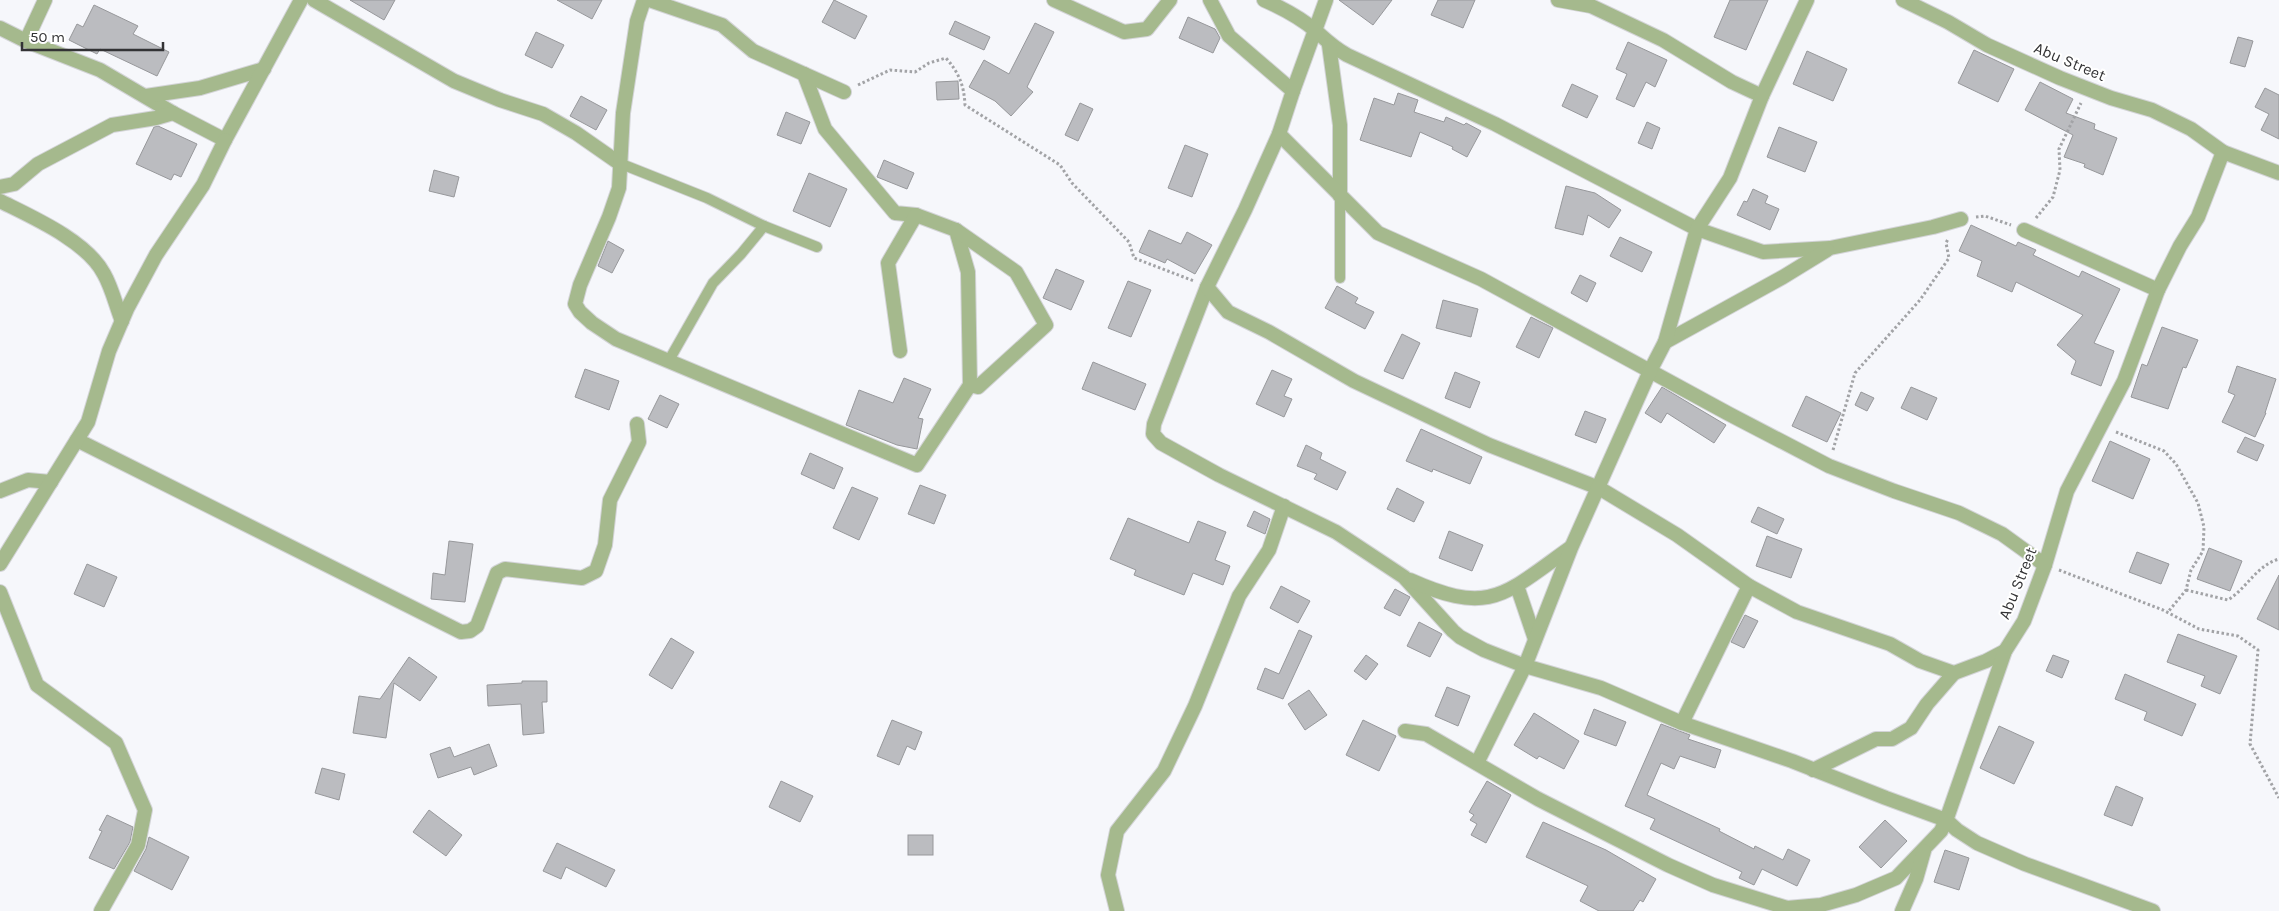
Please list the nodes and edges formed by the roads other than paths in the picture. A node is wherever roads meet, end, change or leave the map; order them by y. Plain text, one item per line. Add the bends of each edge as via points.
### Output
1 (46, 0) edge
2 (301, 0) edge
3 (314, 0) edge
4 (644, 0) edge
5 (649, 0) edge
6 (1054, 0) edge
7 (1170, 0) edge
8 (1210, 0) edge
9 (1264, 0) edge
10 (1326, 0) edge
11 (1558, 0) edge
12 (1807, 0) edge
13 (1903, 0) edge
14 (0, 28) edge
15 (1316, 31) junction
16 (26, 41) junction
17 (1329, 45) junction
18 (264, 69) junction
19 (804, 74) junction
20 (1293, 91) junction
21 (844, 92) road end
22 (146, 96) junction
23 (1762, 96) junction
24 (173, 112) junction
25 (1279, 134) junction
26 (225, 140) junction
27 (2224, 152) junction
28 (619, 163) junction
29 (2279, 173) edge
30 (0, 187) edge
31 (1340, 196) junction
32 (0, 201) edge
33 (916, 215) junction
34 (1961, 219) road end
35 (764, 226) junction
36 (1697, 229) junction
37 (956, 230) junction
38 (2024, 230) road end
39 (817, 247) dead end
40 (1830, 248) junction
41 (1340, 278) dead end
42 (1207, 286) junction
43 (2158, 290) junction
44 (122, 321) junction
45 (1665, 342) junction
46 (900, 351) dead end
47 (668, 362) junction
48 (1650, 371) junction
49 (970, 385) junction
50 (636, 424) dead end
51 (78, 440) junction
52 (51, 482) junction
53 (1599, 488) junction
54 (0, 491) edge
55 (1284, 506) junction
56 (1571, 548) junction
57 (0, 564) edge
58 (2045, 565) junction
59 (1404, 577) junction
60 (1517, 586) junction
61 (1749, 586) junction
62 (0, 592) edge
63 (1535, 639) junction
64 (2005, 652) junction
65 (1526, 666) junction
66 (1954, 673) junction
67 (1682, 723) junction
68 (1405, 731) dead end
69 (1477, 763) junction
70 (1813, 770) junction
71 (1946, 820) junction
72 (1926, 845) junction
73 (101, 911) edge
74 (1117, 911) edge
75 (1902, 911) edge
76 (2153, 911) edge

1 - 16 street
2 - 18 street
3 - 28 street via 454,81 543,114
4 - 28 street via 637,21 622,114
5 - 19 street via 722,25 753,51
6 - 7 street via 1124,32 1147,29
8 - 20 street via 1229,36
9 - 15 street
10 - 15 street
11 - 23 street via 1591,6 1663,40 1732,82
12 - 23 street
13 - 27 street, Abu Street via 1987,45 2111,98 2152,110 2191,129
14 - 16 street
15 - 17 street
15 - 20 street
16 - 22 street via 100,70
17 - 31 street via 1340,125
17 - 36 street via 1495,124
18 - 22 street via 200,88
18 - 26 street
19 - 21 street
19 - 33 street via 825,129 857,170 895,213
20 - 25 street
22 - 24 street
23 - 36 street via 1730,178
24 - 26 street
24 - 30 street via 112,125 38,164 14,184
25 - 31 street
25 - 42 street via 1246,210
26 - 44 street via 203,185 156,255
27 - 29 street, Abu Street
27 - 43 street, Abu Street via 2198,217
28 - 35 lane via 707,198
28 - 47 street via 619,188 580,285 576,304 592,323 616,339
31 - 41 lane
31 - 48 street via 1378,233 1481,279
32 - 44 street via 45,224 83,249 104,273
33 - 37 street
33 - 46 street via 888,263
34 - 40 street
35 - 39 lane
35 - 47 lane via 712,283
36 - 40 street via 1763,252
36 - 45 street
37 - 49 street via 968,272
37 - 49 street via 1016,272 1046,325 978,388
38 - 43 street
40 - 45 street
42 - 53 street via 1228,312 1354,381 1489,445
42 - 55 street via 1153,434 1161,443 1219,475
43 - 58 street, Abu Street via 2124,381 2067,492
44 - 51 street via 109,351 88,422
45 - 48 street
47 - 49 street via 916,465
48 - 53 street
48 - 58 street via 1829,466 1959,513 2002,534
50 - 51 street via 639,442 610,500 605,545 596,570 582,578 505,569 497,573 477,626 470,632 460,632
51 - 52 street
52 - 54 street via 28,480
52 - 57 street
53 - 56 street
53 - 61 street via 1678,535
55 - 59 street via 1336,532
55 - 74 street via 1269,550 1239,596 1195,706 1164,771 1117,831 1108,874
56 - 60 street
56 - 63 street
58 - 64 street, Abu Street via 2024,622
59 - 60 street via 1436,592 1463,599 1488,598
59 - 65 street via 1460,637
60 - 63 street
61 - 66 street via 1797,612 1890,644 1920,662
61 - 67 street
62 - 73 street via 37,685 116,743 145,810 138,846
63 - 65 street
64 - 66 street
64 - 71 street, Abu Street
65 - 67 street via 1600,688
65 - 69 street
66 - 70 street via 1911,728 1892,739 1876,739
67 - 70 street
68 - 69 street, Abu Street via 1426,734
69 - 72 street, Abu Street via 1538,799 1668,865 1713,885 1787,908 1856,896 1896,878
70 - 71 street
71 - 72 street, Abu Street via 1941,831
71 - 76 street via 1977,843
72 - 75 street

